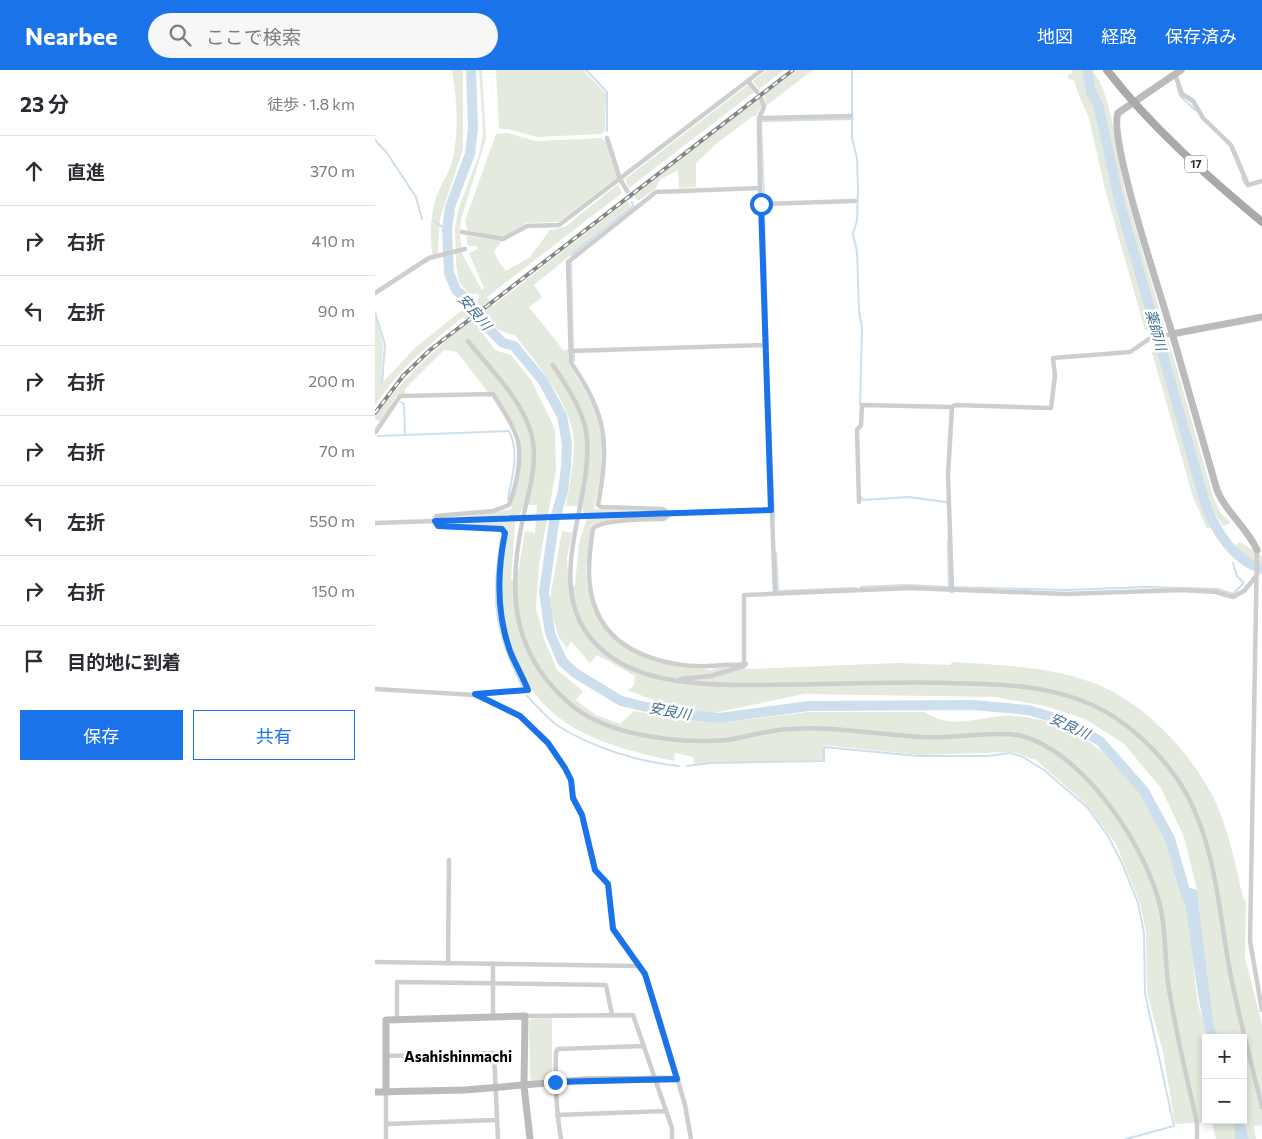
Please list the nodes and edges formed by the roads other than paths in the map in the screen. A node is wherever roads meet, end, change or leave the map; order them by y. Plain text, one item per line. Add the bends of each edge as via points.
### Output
1 (762, 70) edge
2 (1107, 70) edge
3 (1178, 72) edge
4 (748, 81) junction
5 (757, 92) dead end
6 (761, 98) dead end
7 (1133, 103) junction
8 (851, 116) dead end
9 (759, 118) junction
10 (607, 138) dead end
11 (620, 179) junction
12 (1262, 181) edge
13 (760, 188) junction
14 (626, 189) tunnel mouth
15 (633, 200) tunnel mouth
16 (855, 201) dead end
17 (761, 204) junction
18 (637, 207) junction
19 (1262, 222) edge
20 (463, 232) dead end
21 (464, 250) dead end
22 (375, 294) edge
23 (1262, 317) edge
24 (1172, 334) junction
25 (468, 341) dead end
26 (765, 345) junction
27 (570, 351) junction
28 (553, 365) dead end
29 (952, 408) junction
30 (378, 424) edge
31 (375, 433) edge
32 (859, 502) dead end
33 (771, 510) junction
34 (669, 513) junction
35 (577, 516) junction
36 (525, 518) junction
37 (435, 521) junction
38 (375, 523) edge
39 (1257, 550) joint
40 (1257, 574) junction
41 (952, 591) junction
42 (775, 594) junction
43 (745, 664) junction
44 (673, 680) junction
45 (375, 689) edge
46 (475, 694) junction
47 (449, 860) dead end
48 (375, 962) edge
49 (449, 964) junction
50 (493, 964) junction
51 (638, 966) junction
52 (493, 984) junction
53 (1262, 1010) edge
54 (612, 1015) junction
55 (493, 1016) junction
56 (525, 1016) junction
57 (397, 1018) junction
58 (644, 1046) junction
59 (386, 1056) junction
60 (656, 1079) junction
61 (677, 1079) junction
62 (555, 1082) junction
63 (524, 1086) junction
64 (494, 1088) junction
65 (375, 1092) edge
66 (386, 1092) junction
67 (1262, 1107) edge
68 (666, 1111) junction
69 (557, 1115) junction
70 (496, 1120) junction
71 (386, 1124) junction
72 (386, 1139) edge
73 (498, 1139) edge
74 (530, 1139) edge
75 (561, 1139) edge
76 (672, 1139) edge
77 (691, 1139) edge
78 (1197, 1139) edge

1 - 4 street
2 - 7 main road, 17
3 - 7 street
3 - 12 street via 1182,94 1193,101 1203,118 1231,144 1248,185
4 - 5 street
4 - 11 street
6 - 9 street via 764,106
7 - 19 main road, 17
7 - 24 street via 1118,113 1119,142 1130,194
8 - 9 street
9 - 13 street
10 - 11 street
11 - 14 street
11 - 20 street via 559,225 527,226 503,239
13 - 17 street
13 - 18 street via 657,192
15 - 18 street
16 - 17 street
17 - 26 street
18 - 27 street via 568,262
21 - 22 street via 429,258
23 - 24 street
24 - 29 street via 1149,339 1130,352 1053,358 1055,376 1051,408 955,405
24 - 39 street via 1217,490
25 - 36 street via 513,398 531,435 533,475
26 - 27 street
26 - 33 street
27 - 34 street via 571,363 581,376 597,411 604,439 605,462 598,504 601,507 663,509
28 - 35 street via 573,398 587,435 588,460
29 - 32 street via 863,405 856,456
29 - 41 street via 948,475
30 - 31 street
30 - 37 street via 400,396 493,394 502,409 519,446 509,505 493,511 436,516
33 - 34 street
33 - 42 street
34 - 35 street
34 - 43 street via 663,518 624,521 593,528 588,581 596,611 624,644 650,657 706,667
35 - 36 street
35 - 44 street via 571,582 576,612 583,627 602,650 618,661
36 - 37 street
36 - 78 street via 517,544 514,589 524,643 559,694 590,718 629,733 719,740 774,730 812,728 929,738 1015,735 1043,746 1092,785 1134,839 1160,906 1169,991 1197,1124
37 - 38 street
37 - 46 street via 438,526 502,529 505,533 499,574 499,607 511,653 528,690
39 - 40 street
40 - 41 street via 1244,590 1233,597 1216,592 1182,590 1065,594
40 - 53 street via 1250,941
41 - 42 street via 910,588
42 - 43 street via 744,595
43 - 44 street via 711,676
44 - 67 street via 725,684 885,682 1029,688 1081,700 1113,717 1172,773 1188,797 1201,826 1221,904 1230,970
45 - 46 street
46 - 51 street via 520,716 548,743 561,761 582,815 595,870 608,884 613,929
47 - 49 street
48 - 49 street
49 - 50 street
50 - 51 street
50 - 52 street
51 - 61 street via 645,974
52 - 54 street via 606,985
52 - 55 street
52 - 57 street via 397,982
54 - 56 street
54 - 58 street via 633,1015
55 - 56 street
55 - 57 street
56 - 63 street
57 - 59 street via 387,1020 385,1025
58 - 60 street
58 - 62 street via 558,1049 555,1052
59 - 64 street via 494,1053
59 - 66 street
60 - 61 street
60 - 62 street
60 - 68 street
61 - 77 street
62 - 63 street
62 - 69 street
63 - 64 street
63 - 74 street
64 - 66 street
64 - 70 street
65 - 66 street
66 - 71 street
68 - 69 street
68 - 76 street
69 - 75 street
70 - 71 street
70 - 73 street
71 - 72 street

